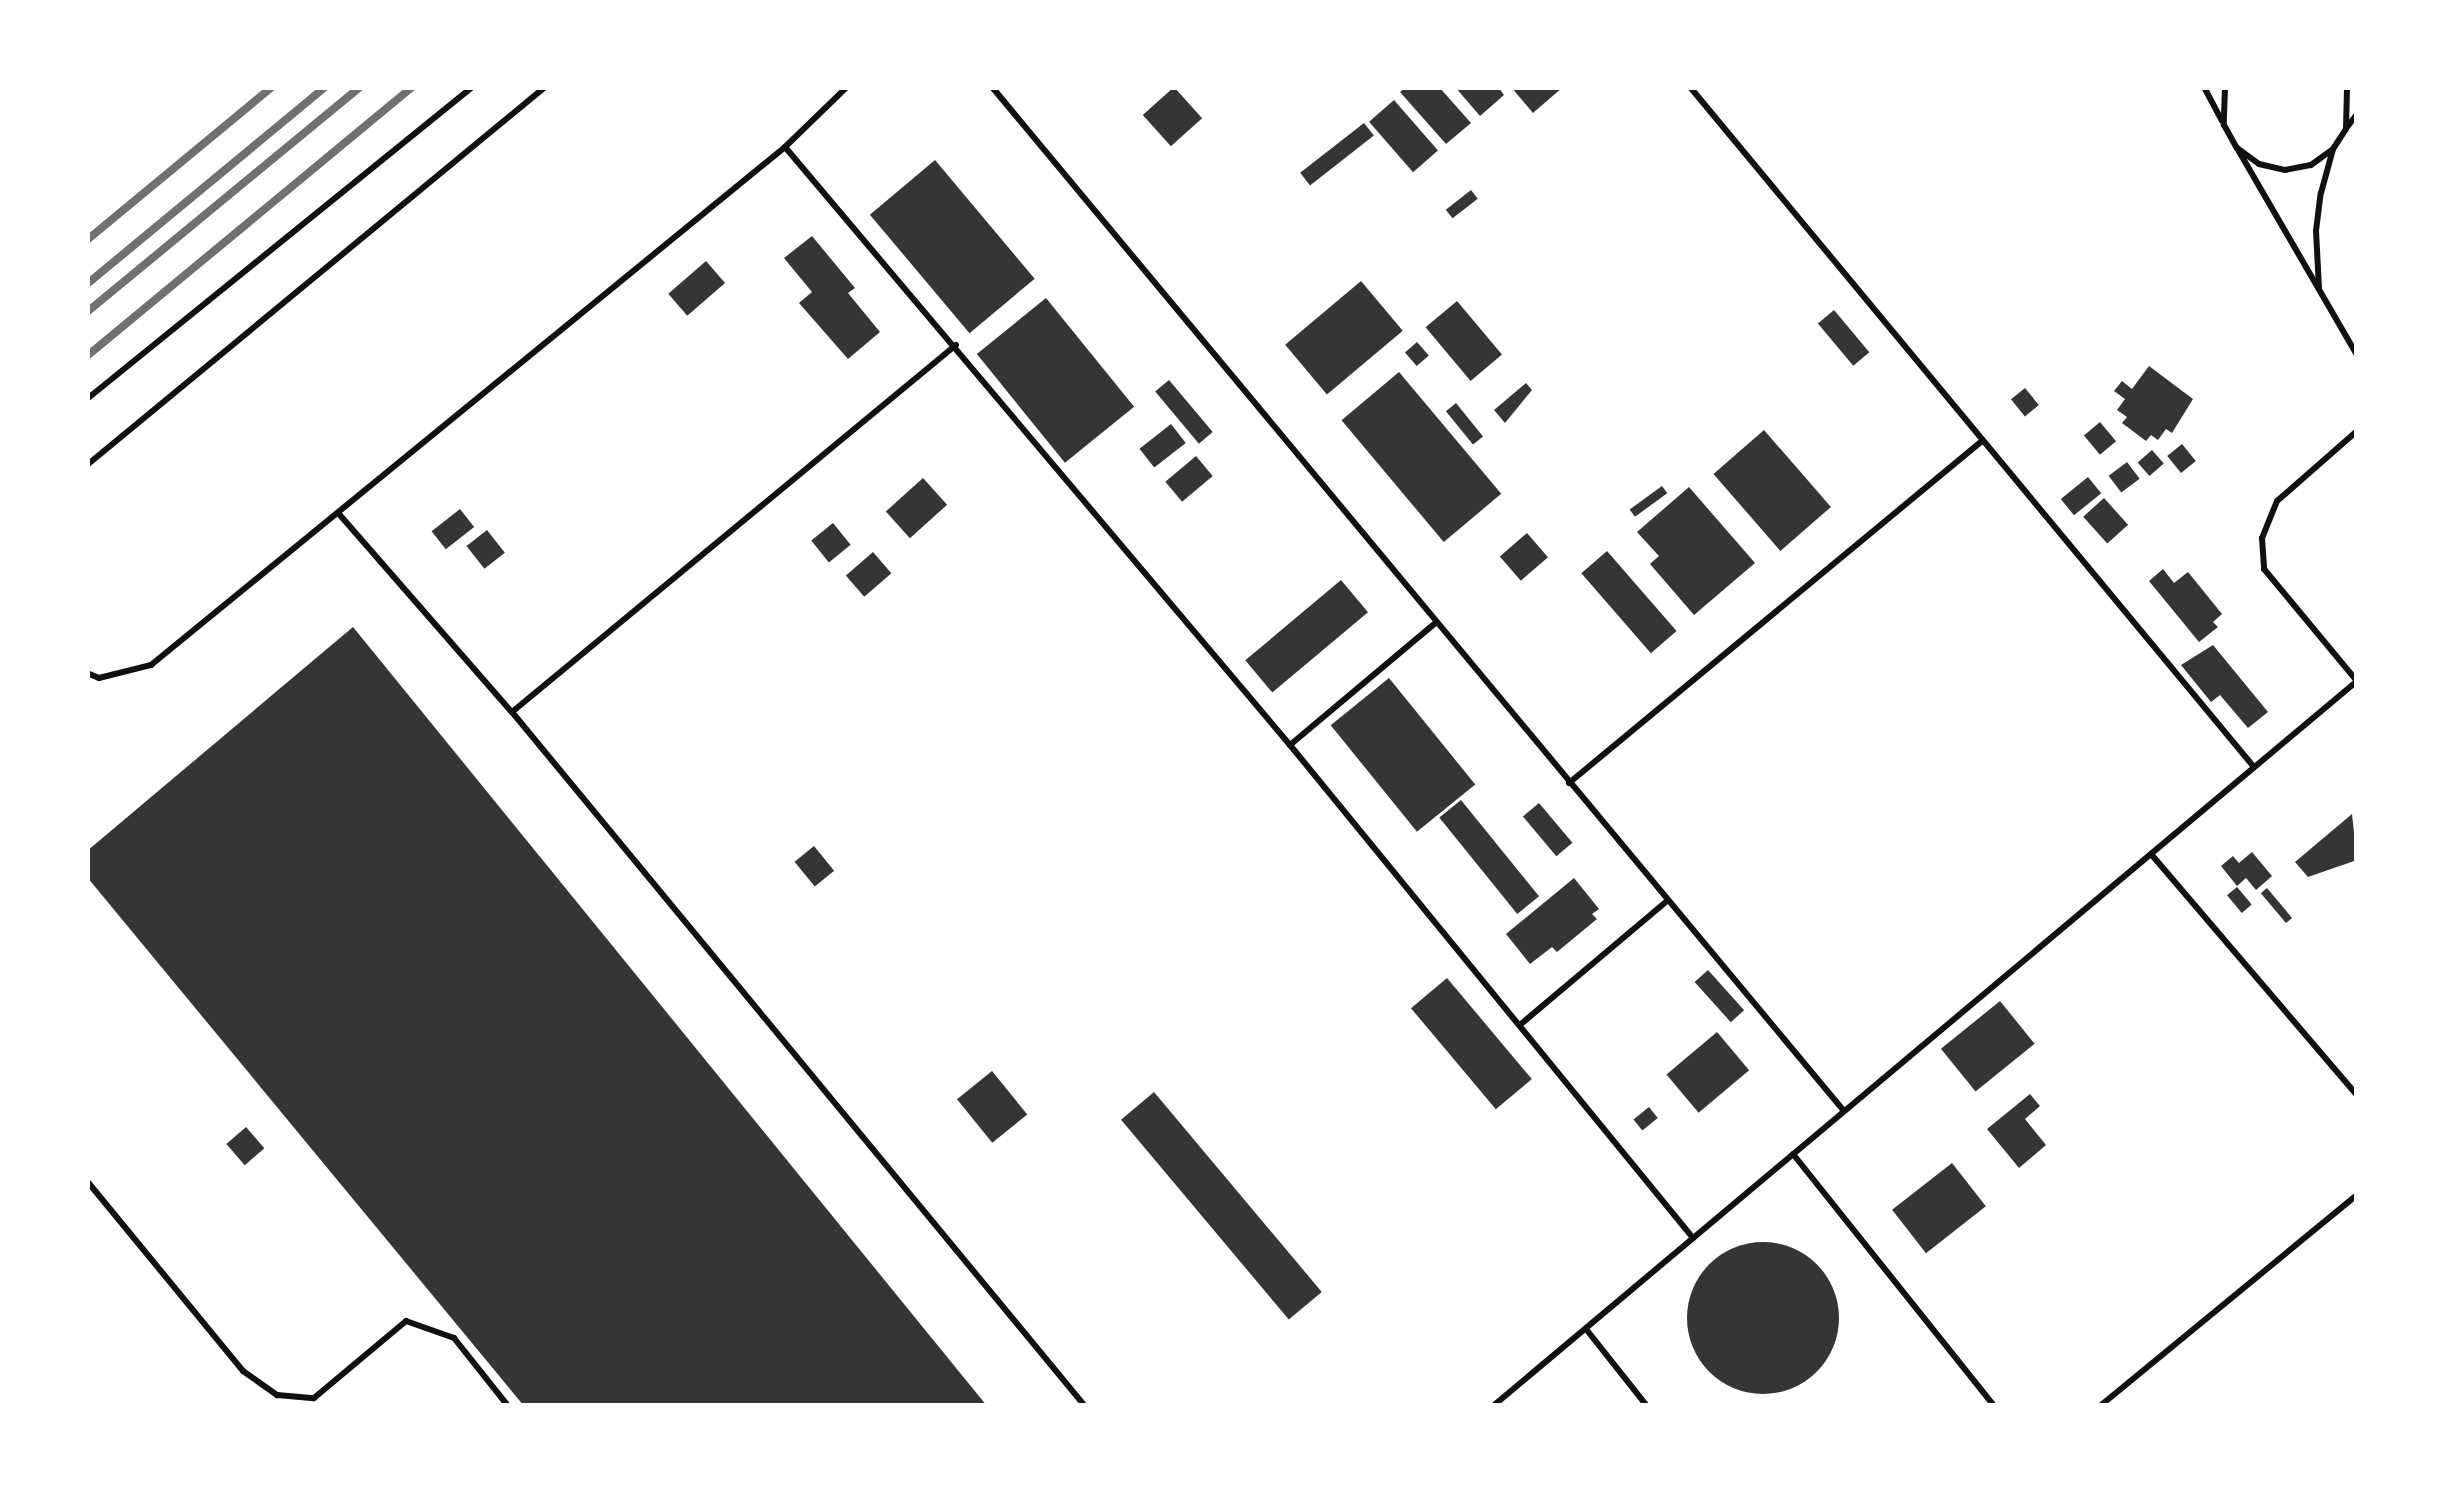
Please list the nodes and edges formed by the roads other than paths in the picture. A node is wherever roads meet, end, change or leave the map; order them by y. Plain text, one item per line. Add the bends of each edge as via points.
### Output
1 (472, 87) edge
2 (545, 87) edge
3 (847, 87) edge
4 (992, 87) edge
5 (1690, 87) edge
6 (2204, 87) edge
7 (2225, 87) edge
8 (2347, 87) edge
9 (2357, 114) edge
10 (2224, 125) junction
11 (2346, 129) junction
12 (785, 147) junction
13 (2237, 148) junction
14 (2333, 149) junction
15 (2320, 292) junction
16 (956, 345) junction
17 (2357, 355) edge
18 (87, 399) edge
19 (2357, 431) edge
20 (1983, 440) junction
21 (87, 465) edge
22 (339, 514) junction
23 (1435, 623) junction
24 (87, 673) edge
25 (2357, 681) edge
26 (512, 712) junction
27 (1290, 745) junction
28 (2254, 767) junction
29 (1569, 783) junction
30 (2151, 854) junction
31 (1668, 900) junction
32 (1521, 1024) junction
33 (2357, 1095) edge
34 (1844, 1111) junction
35 (1793, 1154) junction
36 (87, 1181) edge
37 (2357, 1195) edge
38 (1693, 1238) junction
39 (1586, 1328) junction
40 (508, 1406) edge
41 (1085, 1406) edge
42 (1493, 1406) edge
43 (1647, 1406) edge
44 (1994, 1406) edge
45 (2100, 1406) edge

1 - 18 lane
2 - 21 lane
3 - 12 lane
4 - 23 lane
5 - 20 lane
6 - 10 lane
7 - 10 lane
8 - 11 lane
9 - 11 lane
10 - 13 lane
11 - 14 lane
12 - 16 lane
12 - 22 lane
13 - 14 lane via 2285,170
13 - 15 lane
14 - 15 lane via 2316,231
15 - 17 lane
16 - 26 lane
16 - 27 lane
19 - 25 lane via 2277,501 2262,538 2264,568
20 - 28 lane
20 - 29 lane
22 - 24 lane via 151,664 99,678
22 - 26 lane
23 - 27 lane
23 - 29 lane
25 - 28 lane
26 - 41 lane
27 - 32 lane
28 - 30 lane
29 - 31 lane
30 - 33 lane
30 - 34 lane
31 - 32 lane
31 - 34 lane
32 - 38 lane
34 - 35 lane
35 - 38 lane
35 - 44 lane
36 - 40 lane via 243,1371 277,1395 314,1398 406,1321 454,1338
37 - 45 lane
38 - 39 lane
39 - 42 lane
39 - 43 lane

